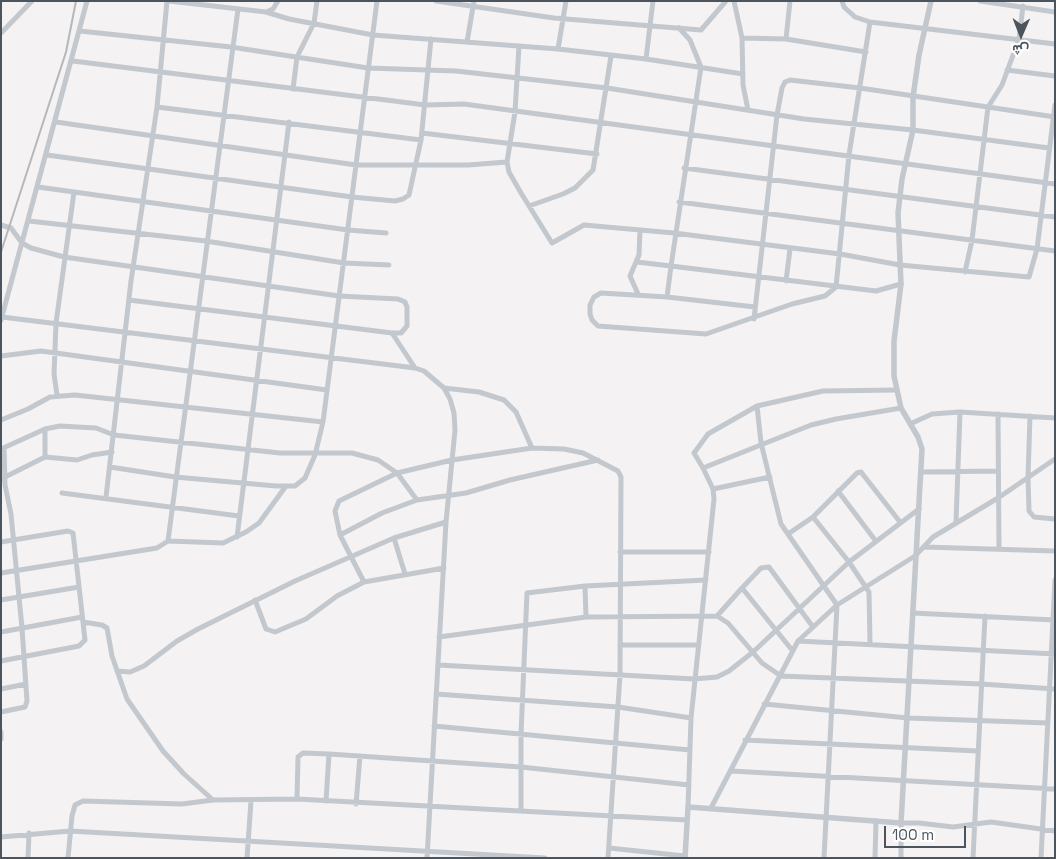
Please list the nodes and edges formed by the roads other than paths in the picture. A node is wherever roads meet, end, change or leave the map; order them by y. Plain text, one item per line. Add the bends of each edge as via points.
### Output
1 (32, 1) edge
2 (87, 1) edge
3 (168, 1) edge
4 (278, 1) edge
5 (317, 1) edge
6 (377, 1) edge
7 (436, 1) edge
8 (566, 1) edge
9 (653, 1) edge
10 (718, 1) edge
11 (734, 1) edge
12 (790, 1) edge
13 (842, 1) edge
14 (931, 1) edge
15 (980, 1) edge
16 (725, 2) edge
17 (474, 3) edge
18 (1023, 6) junction
19 (238, 9) junction
20 (266, 12) junction
21 (1055, 12) edge
22 (564, 18) junction
23 (870, 22) junction
24 (1, 23) edge
25 (314, 23) junction
26 (650, 24) junction
27 (679, 28) junction
28 (926, 28) junction
29 (80, 31) junction
30 (2, 32) edge
31 (373, 35) junction
32 (742, 38) junction
33 (431, 39) junction
34 (786, 39) junction
35 (163, 40) junction
36 (1019, 40) junction
37 (467, 42) junction
38 (1055, 44) edge
39 (231, 46) junction
40 (519, 46) junction
41 (558, 49) junction
42 (866, 52) junction
43 (611, 56) junction
44 (297, 57) junction
45 (646, 59) junction
46 (73, 61) junction
47 (701, 67) junction
48 (368, 68) junction
49 (428, 70) junction
50 (1007, 70) junction
51 (160, 72) junction
52 (743, 74) junction
53 (1055, 76) edge
54 (518, 79) junction
55 (227, 81) junction
56 (607, 88) junction
57 (860, 88) junction
58 (293, 89) junction
59 (914, 97) junction
60 (365, 98) junction
61 (695, 102) junction
62 (425, 104) junction
63 (1055, 105) edge
64 (157, 107) junction
65 (988, 107) junction
66 (748, 110) junction
67 (516, 112) junction
68 (223, 114) junction
69 (777, 115) junction
70 (1054, 117) edge
71 (56, 122) junction
72 (289, 122) junction
73 (602, 123) junction
74 (854, 125) junction
75 (913, 130) junction
76 (360, 132) junction
77 (422, 133) junction
78 (689, 135) junction
79 (153, 138) junction
80 (421, 140) junction
81 (983, 140) junction
82 (510, 142) junction
83 (219, 147) junction
84 (774, 147) junction
85 (1049, 148) junction
86 (597, 154) junction
87 (47, 155) junction
88 (849, 155) junction
89 (285, 156) junction
90 (506, 162) junction
91 (907, 162) junction
92 (356, 165) junction
93 (416, 166) junction
94 (684, 168) junction
95 (148, 169) junction
96 (979, 173) junction
97 (214, 179) junction
98 (770, 179) junction
99 (1045, 182) junction
100 (1055, 184) edge
101 (38, 187) junction
102 (280, 188) junction
103 (846, 189) junction
104 (74, 192) junction
105 (899, 196) junction
106 (352, 197) junction
107 (144, 200) junction
108 (679, 202) junction
109 (530, 206) junction
110 (976, 207) junction
111 (210, 209) junction
112 (765, 213) junction
113 (1041, 215) junction
114 (1055, 217) edge
115 (276, 219) junction
116 (29, 221) junction
117 (69, 224) junction
118 (843, 224) junction
119 (1, 225) edge
120 (348, 230) junction
121 (640, 230) junction
122 (898, 231) junction
123 (139, 233) junction
124 (386, 233) dead end
125 (674, 233) junction
126 (972, 240) junction
127 (206, 241) junction
128 (22, 243) junction
129 (761, 245) junction
130 (790, 249) junction
131 (1037, 249) junction
132 (272, 251) junction
133 (1055, 251) edge
134 (840, 254) junction
135 (64, 257) junction
136 (637, 262) junction
137 (344, 263) junction
138 (390, 265) dead end
139 (900, 265) junction
140 (671, 266) junction
141 (133, 267) junction
142 (965, 272) junction
143 (201, 276) junction
144 (758, 278) junction
145 (786, 281) junction
146 (268, 284) junction
147 (901, 284) junction
148 (836, 287) junction
149 (638, 294) junction
150 (339, 296) junction
151 (667, 297) junction
152 (129, 300) junction
153 (755, 307) junction
154 (197, 308) junction
155 (264, 316) junction
156 (2, 318) edge
157 (754, 319) junction
158 (56, 323) junction
159 (335, 327) junction
160 (125, 332) junction
161 (392, 333) junction
162 (192, 340) junction
163 (260, 349) junction
164 (54, 353) junction
165 (1, 356) edge
166 (332, 358) junction
167 (122, 363) junction
168 (415, 368) junction
169 (188, 372) junction
170 (256, 381) junction
171 (444, 388) junction
172 (327, 390) junction
173 (896, 390) junction
174 (57, 395) junction
175 (119, 398) junction
176 (184, 406) junction
177 (757, 406) junction
178 (901, 408) junction
179 (960, 412) junction
180 (252, 413) junction
181 (998, 414) junction
182 (1030, 416) junction
183 (1055, 418) edge
184 (1, 420) edge
185 (323, 422) junction
186 (910, 424) junction
187 (45, 429) junction
188 (114, 435) junction
189 (180, 442) junction
190 (761, 443) junction
191 (2, 448) edge
192 (532, 448) junction
193 (248, 450) junction
194 (112, 452) junction
195 (315, 455) junction
196 (45, 457) junction
197 (1055, 459) edge
198 (452, 460) junction
199 (598, 460) junction
200 (110, 468) junction
201 (704, 468) junction
202 (997, 471) junction
203 (922, 472) junction
204 (957, 472) junction
205 (397, 474) junction
206 (175, 477) junction
207 (770, 477) junction
208 (1028, 477) junction
209 (3, 478) edge
210 (244, 483) junction
211 (286, 486) junction
212 (712, 489) junction
213 (838, 491) junction
214 (62, 492) dead end
215 (449, 496) junction
216 (106, 497) junction
217 (998, 498) junction
218 (417, 500) junction
219 (8, 501) junction
220 (1, 503) edge
221 (172, 508) junction
222 (919, 509) junction
223 (239, 516) junction
224 (813, 517) junction
225 (1055, 519) edge
226 (446, 522) junction
227 (900, 522) junction
228 (956, 522) junction
229 (788, 534) junction
230 (340, 536) junction
231 (237, 537) junction
232 (394, 538) junction
233 (12, 540) junction
234 (876, 540) junction
235 (168, 541) junction
236 (1, 542) edge
237 (924, 547) junction
238 (999, 549) junction
239 (1055, 551) edge
240 (620, 552) junction
241 (709, 552) junction
242 (915, 556) junction
243 (350, 557) junction
244 (76, 561) junction
245 (849, 562) junction
246 (444, 568) junction
247 (16, 571) junction
248 (1, 574) edge
249 (405, 574) junction
250 (706, 580) junction
251 (1055, 580) edge
252 (364, 582) junction
253 (620, 584) junction
254 (866, 585) junction
255 (1055, 585) edge
256 (585, 586) junction
257 (825, 586) junction
258 (79, 587) junction
259 (742, 588) junction
260 (20, 596) junction
261 (1, 600) edge
262 (255, 600) junction
263 (837, 605) junction
264 (800, 608) junction
265 (913, 613) junction
266 (620, 616) junction
267 (700, 616) junction
268 (717, 616) junction
269 (985, 616) junction
270 (586, 617) junction
271 (83, 620) junction
272 (1054, 620) edge
273 (526, 625) junction
274 (813, 627) junction
275 (22, 628) junction
276 (776, 631) junction
277 (1, 632) edge
278 (439, 637) junction
279 (798, 641) junction
280 (836, 642) junction
281 (870, 644) junction
282 (620, 645) junction
283 (697, 645) junction
284 (912, 647) junction
285 (983, 649) junction
286 (792, 650) junction
287 (752, 652) junction
288 (1053, 654) edge
289 (25, 656) junction
290 (1, 661) edge
291 (438, 665) junction
292 (117, 670) junction
293 (525, 671) junction
294 (620, 675) junction
295 (781, 676) junction
296 (834, 677) junction
297 (694, 679) junction
298 (910, 681) junction
299 (26, 684) junction
300 (981, 684) junction
301 (1, 689) edge
302 (1052, 689) edge
303 (436, 694) junction
304 (523, 700) junction
305 (764, 704) junction
306 (618, 707) junction
307 (831, 711) junction
308 (1, 712) edge
309 (691, 718) junction
310 (908, 718) junction
311 (979, 719) junction
312 (1048, 723) junction
313 (434, 726) junction
314 (1, 732) edge
315 (521, 734) junction
316 (1, 739) edge
317 (745, 740) junction
318 (615, 743) junction
319 (829, 744) junction
320 (905, 748) junction
321 (690, 750) junction
322 (978, 751) junction
323 (329, 754) junction
324 (1047, 755) junction
325 (1055, 755) edge
326 (360, 756) junction
327 (432, 761) junction
328 (521, 768) junction
329 (731, 771) junction
330 (614, 775) junction
331 (828, 778) junction
332 (904, 780) junction
333 (689, 785) junction
334 (977, 785) junction
335 (1045, 789) junction
336 (1055, 789) edge
337 (297, 799) junction
338 (213, 800) junction
339 (251, 800) junction
340 (326, 801) junction
341 (356, 804) junction
342 (688, 807) junction
343 (430, 808) junction
344 (711, 808) junction
345 (521, 811) junction
346 (612, 814) junction
347 (826, 817) junction
348 (687, 820) junction
349 (876, 822) junction
350 (975, 823) junction
351 (901, 824) junction
352 (70, 831) junction
353 (1042, 831) junction
354 (1055, 831) edge
355 (29, 833) junction
356 (1, 836) edge
357 (248, 840) junction
358 (609, 848) junction
359 (427, 851) junction
360 (685, 857) edge
361 (28, 858) edge
362 (68, 858) edge
363 (247, 858) edge
364 (426, 858) edge
365 (545, 858) edge
366 (608, 858) edge
367 (824, 858) edge
368 (874, 858) edge
369 (900, 858) edge
370 (974, 858) edge
371 (1040, 858) edge

1 - 30 street
2 - 29 street
3 - 19 street
3 - 35 street
4 - 20 street
5 - 25 street
6 - 31 street
7 - 17 street
8 - 22 street
9 - 26 street
10 - 16 street
11 - 32 street
12 - 34 street
13 - 23 street via 856,17
14 - 28 street
15 - 18 street
16 - 27 street via 704,28
17 - 22 street
17 - 37 street
18 - 21 street
18 - 36 street
19 - 20 street
19 - 39 street
20 - 25 street
22 - 26 street
22 - 41 street
23 - 28 street
23 - 42 street
24 - 30 street
25 - 31 street
25 - 44 street
26 - 27 street
26 - 45 street
27 - 47 street via 693,45
28 - 36 street
28 - 59 street
29 - 35 street
29 - 46 street
31 - 33 street
31 - 48 street
32 - 34 street
32 - 52 street
33 - 37 street
33 - 49 street
34 - 42 street
35 - 39 street
35 - 51 street
36 - 38 street
36 - 50 street
37 - 40 street
39 - 44 street
39 - 55 street
40 - 41 street
40 - 54 street
41 - 43 street
42 - 57 street
43 - 45 street
43 - 56 street
44 - 48 street
44 - 58 street
45 - 47 street
46 - 51 street
46 - 71 street
47 - 52 street
47 - 61 street
48 - 49 street
48 - 60 street
49 - 54 street
49 - 62 street
50 - 53 street
50 - 65 street
51 - 55 street
51 - 64 street
52 - 66 street
54 - 56 street
54 - 67 street
55 - 58 street
55 - 68 street
56 - 61 street
56 - 73 street
57 - 59 street
57 - 69 street via 790,80 782,88
57 - 74 street
58 - 60 street
59 - 65 street
59 - 75 street
60 - 62 street
60 - 76 street
61 - 66 street
61 - 78 street
62 - 67 street via 464,104
62 - 77 street
63 - 70 street
64 - 68 street
64 - 79 street
65 - 70 street
65 - 81 street
66 - 69 street
67 - 73 street
67 - 82 street
68 - 72 street
68 - 83 street
69 - 74 street
69 - 84 street
70 - 85 street
71 - 79 street
71 - 87 street
72 - 76 street
72 - 89 street
73 - 78 street
73 - 86 street
74 - 75 street
74 - 88 street
75 - 81 street
75 - 91 street
76 - 80 street
76 - 92 street
77 - 80 street
77 - 82 street
78 - 84 street
78 - 94 street
79 - 83 street
79 - 95 street
80 - 93 street
81 - 85 street
81 - 96 street
82 - 86 street
82 - 90 street
83 - 89 street
83 - 97 street
84 - 88 street
84 - 98 street
85 - 99 street
86 - 109 street via 593,170 575,188
87 - 95 street
87 - 101 street
88 - 91 street
88 - 103 street
89 - 92 street
89 - 102 street
90 - 93 street
90 - 109 street
91 - 96 street
91 - 105 street
92 - 93 street
92 - 106 street
93 - 106 street via 409,195 403,199
94 - 98 street
94 - 108 street
95 - 97 street
95 - 107 street
96 - 99 street
96 - 110 street
97 - 102 street
97 - 111 street
98 - 103 street
98 - 112 street
99 - 100 street
99 - 113 street
101 - 104 street
101 - 116 street
102 - 106 street
102 - 115 street
103 - 105 street
103 - 118 street
104 - 107 street
104 - 117 street
105 - 110 street
105 - 122 street
106 - 120 street
107 - 111 street
107 - 123 street
108 - 112 street
108 - 125 street
109 - 121 street via 552,242 584,225
110 - 113 street
110 - 126 street
111 - 115 street
111 - 127 street
112 - 118 street
112 - 129 street
113 - 114 street
113 - 131 street
115 - 120 street
115 - 132 street
116 - 117 street
116 - 128 street
117 - 123 street
117 - 135 street
118 - 122 street
118 - 134 street
119 - 128 street via 11,228
120 - 124 street
120 - 137 street
121 - 125 street
121 - 136 street
122 - 126 street
122 - 139 street
123 - 127 street
123 - 141 street
125 - 129 street
125 - 140 street
126 - 131 street
126 - 142 street
127 - 132 street
127 - 143 street
128 - 135 street via 47,254
128 - 156 street
129 - 130 street
129 - 144 street
130 - 134 street
130 - 145 street
131 - 133 street
131 - 142 street via 1029,277
132 - 137 street
132 - 146 street
134 - 139 street
134 - 148 street
135 - 141 street
135 - 158 street
136 - 140 street
136 - 149 street via 630,276
137 - 138 street
137 - 150 street
139 - 142 street
139 - 147 street
140 - 144 street
140 - 151 street
141 - 143 street
141 - 152 street
143 - 146 street
143 - 154 street
144 - 145 street
144 - 153 street
145 - 148 street
146 - 150 street
146 - 155 street
147 - 148 street via 876,291
147 - 173 street via 894,341
148 - 157 street via 825,296 792,304
149 - 151 street
149 - 157 street via 600,293 590,305 592,320 598,326 698,334
150 - 159 street
150 - 161 street via 405,302 408,326 401,333
151 - 153 street
152 - 154 street
152 - 160 street
153 - 157 street
154 - 155 street
154 - 162 street
155 - 159 street
155 - 163 street
156 - 158 street
158 - 160 street
158 - 164 street
159 - 161 street
159 - 166 street
160 - 162 street
160 - 167 street
161 - 168 street
162 - 163 street
162 - 169 street
163 - 166 street
163 - 170 street
164 - 165 street
164 - 167 street
164 - 174 street
166 - 168 street
166 - 172 street
167 - 169 street
167 - 175 street
168 - 171 street via 424,371
169 - 170 street
169 - 176 street
170 - 172 street
170 - 180 street
171 - 192 street via 479,392 504,400 516,412
171 - 198 street via 454,413
172 - 185 street
173 - 177 street via 823,390
173 - 178 street
174 - 175 street
174 - 184 street
175 - 176 street
175 - 188 street
176 - 180 street
176 - 189 street
177 - 190 street
177 - 201 street via 708,434 694,453
178 - 186 street
178 - 190 street via 836,419
179 - 181 street
179 - 186 street via 932,414
179 - 204 street
180 - 185 street
180 - 193 street
181 - 182 street
181 - 202 street
182 - 183 street
182 - 208 street
185 - 195 street
186 - 203 street via 921,442
187 - 188 street via 60,426 96,428
187 - 191 street
187 - 196 street
188 - 189 street
188 - 194 street
189 - 193 street
189 - 206 street
190 - 201 street
190 - 207 street
191 - 209 street
192 - 198 street
192 - 199 street via 574,450
193 - 195 street
193 - 210 street
194 - 196 street via 77,460
194 - 200 street
195 - 205 street via 339,452 368,456
195 - 211 street via 305,478 295,486
196 - 209 street
197 - 208 street
198 - 205 street
198 - 215 street
199 - 215 street
199 - 240 street via 618,471 621,477
200 - 206 street
200 - 216 street
201 - 212 street
202 - 204 street
202 - 217 street
203 - 204 street
203 - 222 street
204 - 228 street
205 - 218 street
205 - 230 street via 336,505
206 - 210 street
206 - 221 street
207 - 212 street
207 - 229 street via 780,519
208 - 217 street
208 - 225 street via 1030,515
209 - 219 street
210 - 211 street
210 - 223 street
211 - 231 street via 259,523
212 - 241 street
213 - 224 street
213 - 227 street via 861,472
213 - 234 street
214 - 216 street
215 - 218 street
215 - 226 street
216 - 221 street
217 - 228 street
217 - 238 street
218 - 230 street via 382,513
219 - 220 street
219 - 233 street
221 - 223 street
221 - 235 street
222 - 227 street
222 - 242 street
223 - 231 street
224 - 229 street
224 - 245 street
226 - 232 street
226 - 246 street
227 - 234 street
228 - 237 street
229 - 257 street
230 - 243 street
231 - 235 street via 223,543
232 - 243 street
232 - 249 street
233 - 236 street
233 - 244 street via 71,532
233 - 247 street
234 - 245 street
235 - 244 street via 157,548
237 - 238 street
237 - 242 street
238 - 239 street
240 - 241 street
240 - 253 street
241 - 250 street
242 - 254 street
242 - 265 street
243 - 252 street
243 - 262 street
244 - 247 street
244 - 258 street
245 - 254 street
245 - 257 street
246 - 249 street
246 - 278 street
247 - 248 street
247 - 260 street
249 - 252 street
250 - 253 street
250 - 267 street
251 - 255 street
252 - 262 street via 337,596 306,619 275,632 266,629
253 - 256 street
253 - 266 street
254 - 263 street
254 - 281 street via 871,601
255 - 272 street
256 - 270 street
256 - 273 street via 527,593
257 - 263 street
257 - 264 street
258 - 260 street
258 - 271 street
259 - 264 street via 761,568 769,567
259 - 268 street
259 - 276 street
260 - 261 street
260 - 275 street
262 - 292 street via 185,636 144,666 130,672
263 - 274 street
263 - 280 street
264 - 274 street
264 - 276 street
265 - 269 street
265 - 284 street
266 - 267 street
266 - 270 street
266 - 282 street
267 - 268 street
267 - 283 street
268 - 287 street via 728,623
269 - 272 street
269 - 285 street
270 - 273 street
271 - 275 street
271 - 289 street via 85,640 79,646
271 - 292 street via 107,628
272 - 288 street
273 - 278 street
273 - 293 street
274 - 279 street
275 - 277 street
275 - 289 street
276 - 286 street
276 - 287 street
278 - 291 street
279 - 280 street
279 - 286 street
280 - 281 street
280 - 296 street
281 - 284 street
282 - 283 street
282 - 294 street
283 - 297 street
284 - 285 street
284 - 298 street
285 - 288 street
285 - 300 street
286 - 295 street
287 - 295 street
287 - 297 street via 717,677
288 - 302 street
289 - 290 street
289 - 299 street
291 - 293 street
291 - 303 street
292 - 338 street via 127,699 151,735 184,774
293 - 294 street
293 - 304 street
294 - 297 street
294 - 306 street
295 - 296 street
295 - 305 street
296 - 298 street
296 - 307 street
297 - 309 street
298 - 300 street
298 - 310 street
299 - 301 street
299 - 308 street via 25,707
300 - 302 street
300 - 311 street
302 - 312 street
303 - 304 street
303 - 313 street
304 - 306 street
304 - 315 street
305 - 307 street
305 - 317 street
306 - 309 street
306 - 318 street
307 - 310 street
307 - 319 street
309 - 321 street
310 - 311 street
310 - 320 street
311 - 312 street
311 - 322 street
312 - 324 street
313 - 315 street
313 - 327 street
314 - 316 street
315 - 318 street
315 - 328 street
317 - 319 street
317 - 329 street
318 - 321 street
318 - 330 street
319 - 320 street
319 - 331 street
320 - 322 street
320 - 332 street
321 - 333 street
322 - 334 street
323 - 326 street
323 - 337 street via 300,755
323 - 340 street
324 - 325 street
324 - 335 street
326 - 327 street
326 - 341 street
327 - 328 street
327 - 343 street
328 - 330 street
328 - 345 street
329 - 331 street
329 - 344 street
330 - 333 street
330 - 346 street
331 - 332 street
331 - 347 street
332 - 334 street
332 - 351 street
333 - 342 street
334 - 335 street
334 - 350 street
335 - 336 street
335 - 353 street
337 - 339 street
337 - 340 street
338 - 339 street
338 - 352 street via 182,804 78,802
339 - 357 street
340 - 341 street
341 - 343 street
342 - 344 street
342 - 348 street
343 - 345 street
343 - 359 street
344 - 347 street
345 - 346 street
346 - 348 street
346 - 358 street
347 - 349 street
347 - 367 street
348 - 360 street
349 - 351 street
349 - 368 street
350 - 351 street via 953,828
350 - 353 street via 1007,823
350 - 370 street
351 - 369 street
352 - 355 street
352 - 357 street
352 - 362 street
353 - 354 street
353 - 371 street
355 - 356 street
355 - 361 street
357 - 359 street
357 - 363 street
358 - 360 street
358 - 366 street
359 - 364 street
359 - 365 street

